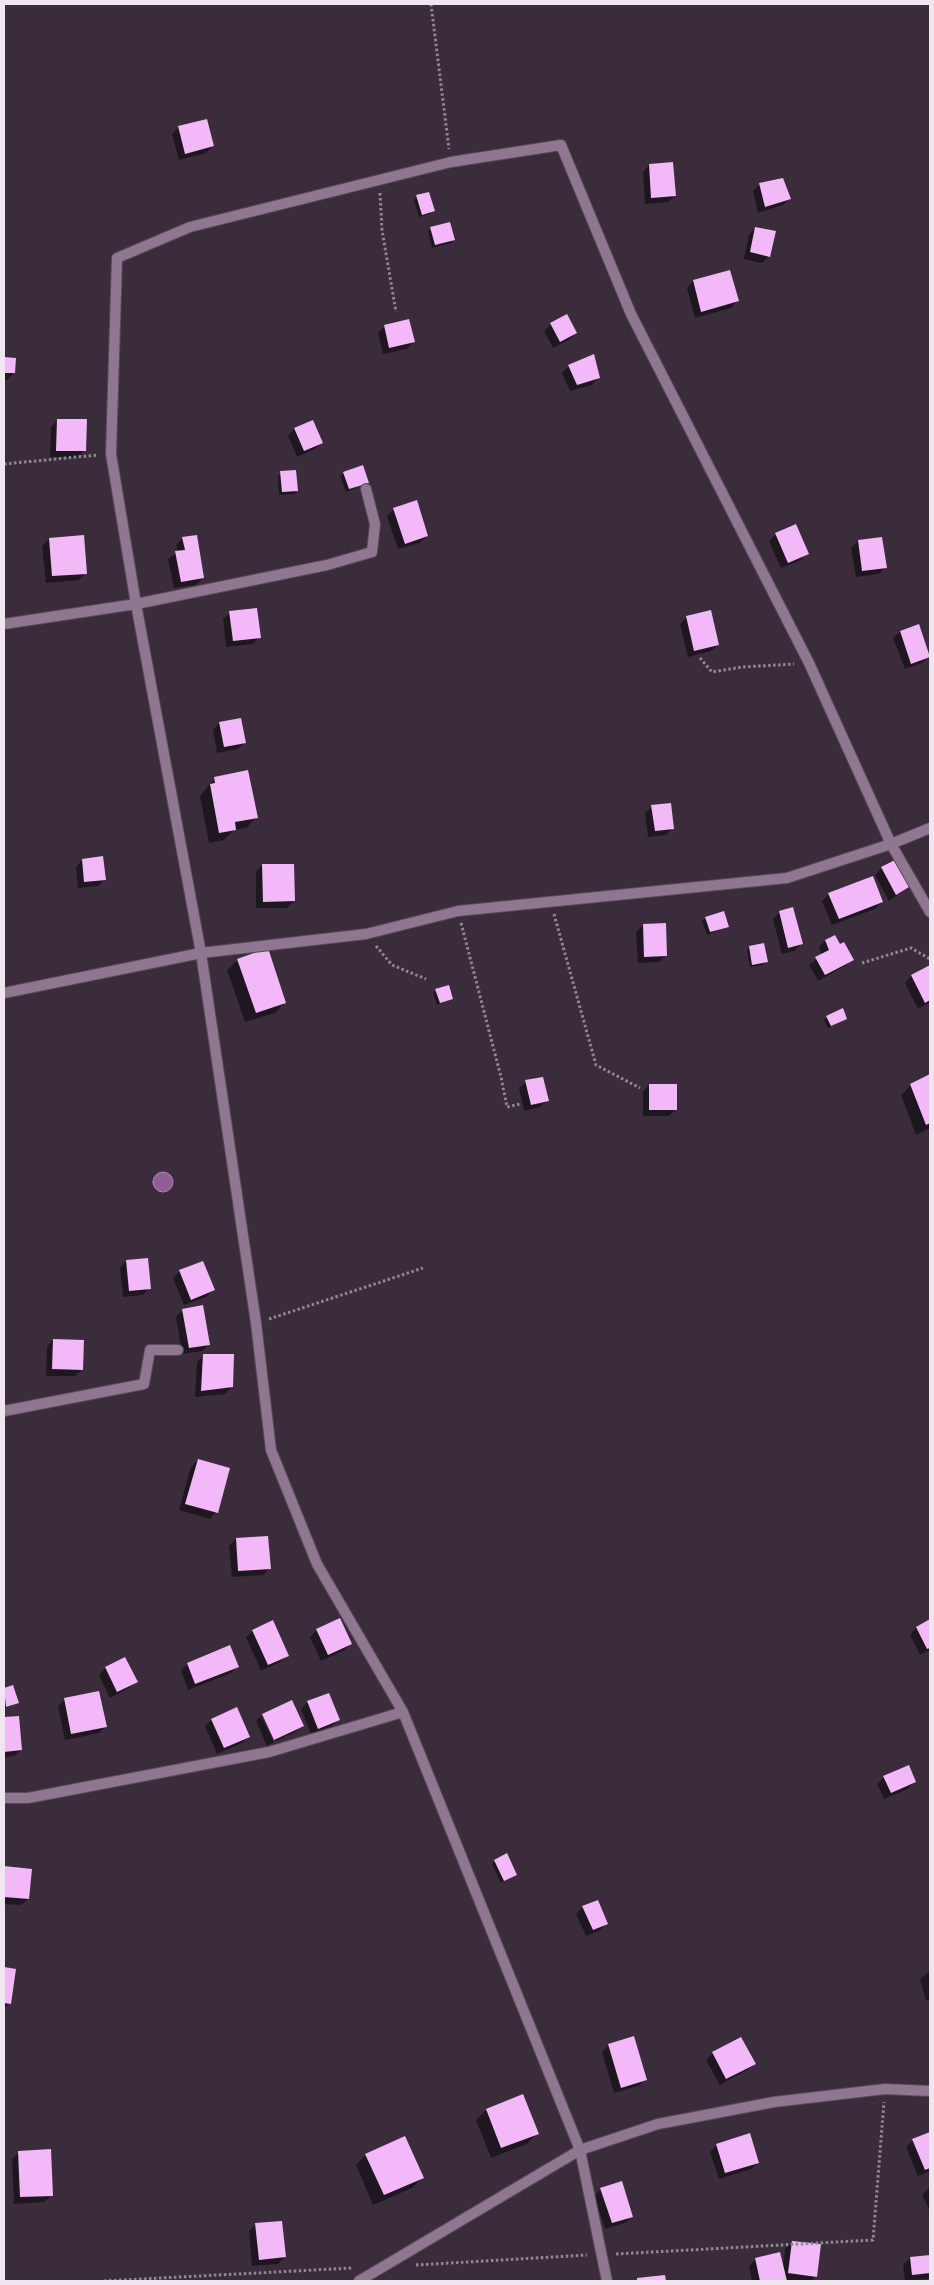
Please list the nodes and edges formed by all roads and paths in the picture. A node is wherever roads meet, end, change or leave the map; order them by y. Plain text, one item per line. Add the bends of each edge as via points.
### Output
1 (431, 4) edge
2 (451, 162) junction
3 (380, 180) junction
4 (396, 312) dead end
5 (111, 454) junction
6 (4, 464) edge
7 (366, 489) dead end
8 (136, 604) junction
9 (4, 624) edge
10 (700, 658) dead end
11 (809, 663) junction
12 (930, 828) edge
13 (891, 844) junction
14 (550, 901) junction
15 (458, 910) junction
16 (930, 912) edge
17 (366, 934) junction
18 (201, 953) junction
19 (930, 959) edge
20 (862, 963) dead end
21 (426, 979) dead end
22 (4, 992) edge
23 (640, 1088) dead end
24 (520, 1104) dead end
25 (423, 1268) dead end
26 (256, 1323) junction
27 (178, 1350) dead end
28 (4, 1411) edge
29 (403, 1712) junction
30 (4, 1798) edge
31 (885, 2089) junction
32 (930, 2092) edge
33 (580, 2150) junction
34 (607, 2254) dead end
35 (597, 2255) dead end
36 (410, 2265) dead end
37 (360, 2268) dead end
38 (104, 2281) edge
39 (359, 2281) edge
40 (607, 2281) edge

1 - 2 path
2 - 3 street
2 - 11 street via 561,145 631,314
3 - 4 path via 382,230
3 - 5 street via 190,228 116,258
5 - 6 path
5 - 8 street
7 - 8 street via 375,524 372,552 327,565
8 - 9 street
8 - 18 street
10 - 11 path via 712,672
11 - 13 street
12 - 13 street
13 - 14 street via 788,878
13 - 16 street
14 - 15 street
14 - 23 path via 596,1066
15 - 17 street
15 - 24 path via 507,1107
17 - 18 street
17 - 21 path via 392,965
18 - 22 street
18 - 26 street
19 - 20 path via 910,948
25 - 26 path
26 - 29 street via 271,1450 317,1564
27 - 28 street via 150,1350 144,1384
29 - 30 street via 269,1752 28,1798
29 - 33 street
31 - 32 street
31 - 33 street via 774,2102 658,2124
31 - 34 path via 873,2240
33 - 39 street
33 - 40 street
35 - 36 path
37 - 38 path

